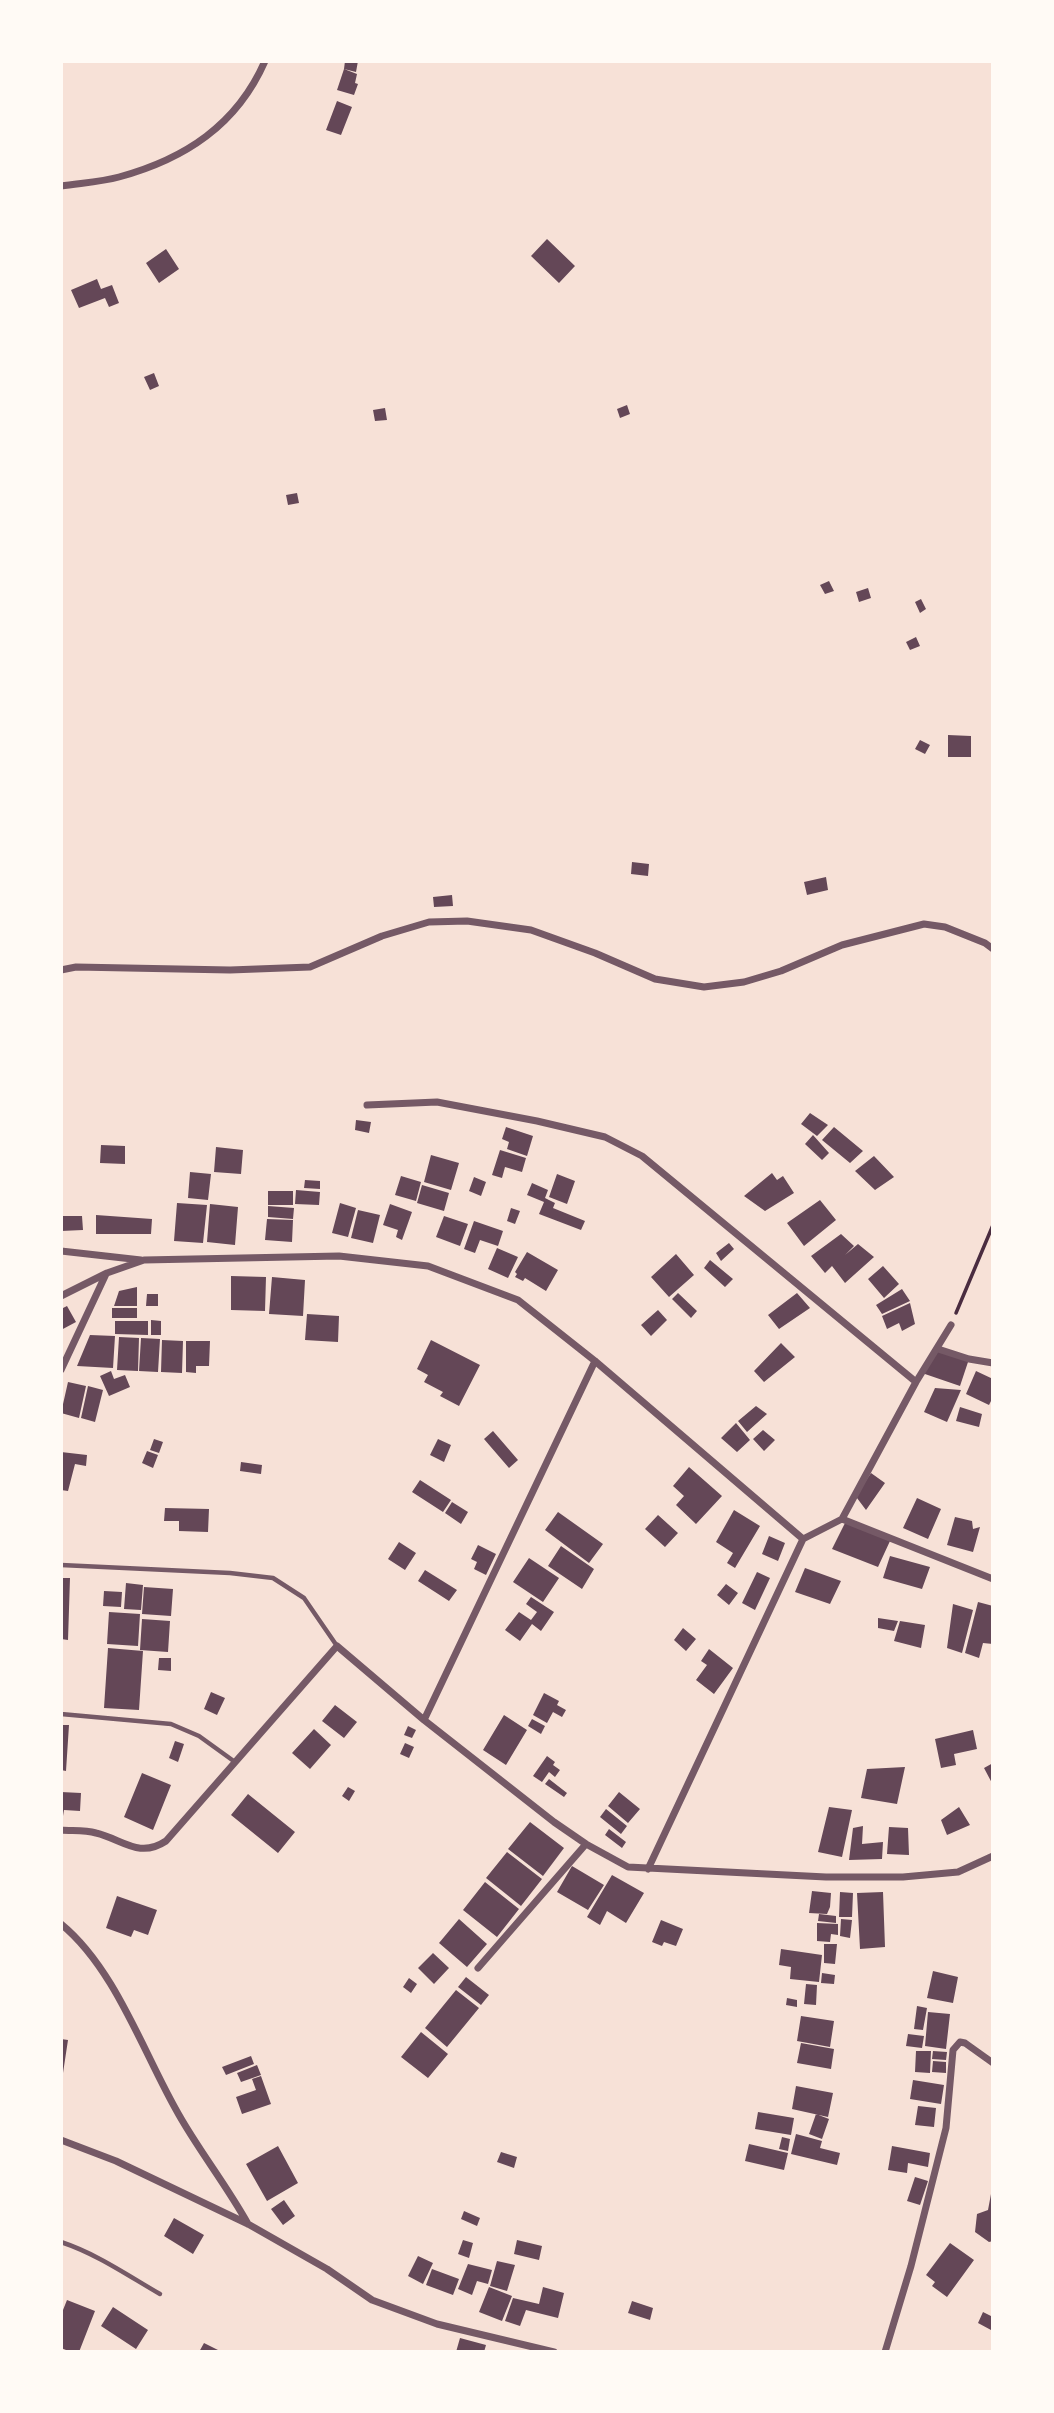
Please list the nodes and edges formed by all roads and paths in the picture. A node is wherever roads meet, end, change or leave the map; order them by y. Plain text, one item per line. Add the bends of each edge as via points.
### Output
1 (265, 61) edge
2 (61, 186) edge
3 (993, 949) edge
4 (61, 970) edge
5 (367, 1105) dead end
6 (993, 1225) edge
7 (61, 1251) edge
8 (144, 1260) junction
9 (107, 1273) junction
10 (61, 1296) edge
11 (951, 1325) joint
12 (938, 1349) junction
13 (595, 1361) junction
14 (993, 1363) edge
15 (61, 1370) edge
16 (916, 1382) junction
17 (842, 1519) junction
18 (803, 1539) junction
19 (61, 1565) edge
20 (993, 1579) edge
21 (337, 1646) junction
22 (61, 1714) edge
23 (424, 1720) junction
24 (236, 1762) junction
25 (61, 1830) edge
26 (586, 1844) junction
27 (993, 1856) edge
28 (648, 1870) junction
29 (61, 1924) edge
30 (478, 1968) dead end
31 (993, 2063) edge
32 (61, 2140) edge
33 (248, 2224) junction
34 (61, 2242) edge
35 (160, 2294) dead end
36 (533, 2349) edge
37 (554, 2352) edge
38 (885, 2352) edge

1 - 2 street via 255,83 218,129 170,159 118,177
3 - 4 street via 924,924 842,945 744,982 704,987 655,979 531,930 467,921 429,922 382,936 310,967
5 - 16 street via 438,1102 548,1123 617,1143 642,1156
6 - 11 path
7 - 8 street
8 - 9 street
8 - 13 street via 339,1256 428,1266 518,1300
9 - 10 street
9 - 15 street
11 - 12 street
12 - 14 street
12 - 16 street
13 - 18 street
13 - 23 street
16 - 17 street
17 - 18 street
17 - 20 street
18 - 28 street
19 - 21 lane via 273,1578 304,1598
21 - 23 street
21 - 24 street
22 - 24 lane via 171,1724 199,1736
23 - 26 street
24 - 25 street via 157,1847 135,1848 95,1833
26 - 28 street via 628,1867
26 - 30 street
27 - 28 street via 958,1872 903,1877
29 - 33 street via 116,1994 179,2116
31 - 38 street via 965,2043 953,2050 946,2128
32 - 33 street
33 - 36 street via 372,2300
34 - 35 lane via 83,2249
36 - 37 street

